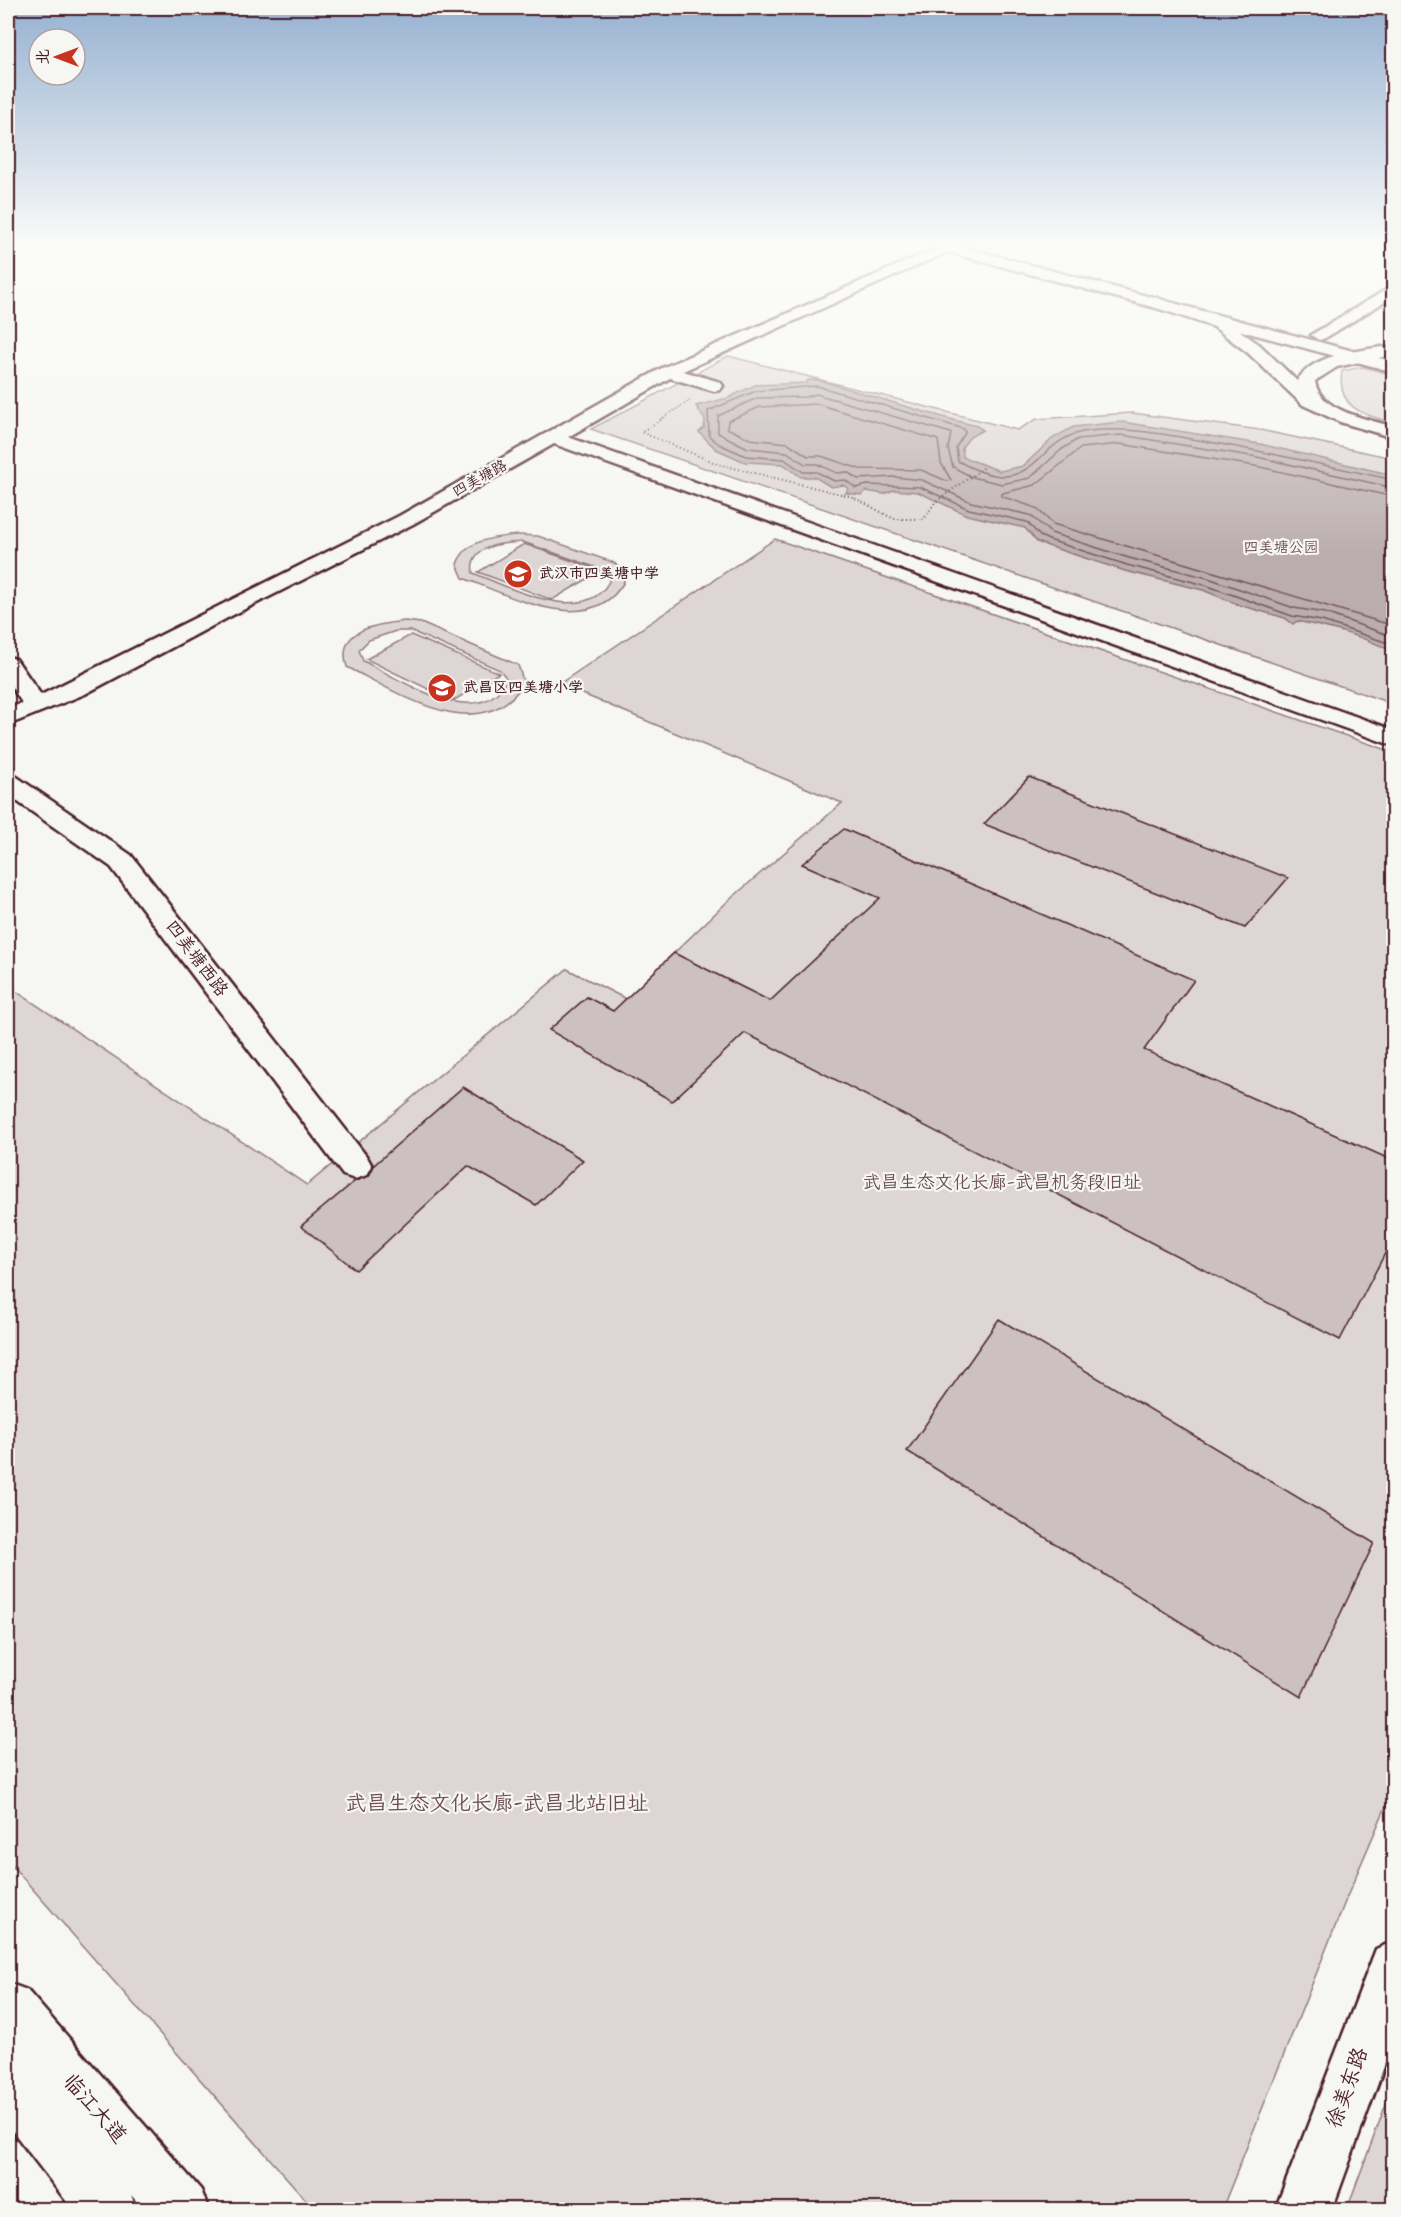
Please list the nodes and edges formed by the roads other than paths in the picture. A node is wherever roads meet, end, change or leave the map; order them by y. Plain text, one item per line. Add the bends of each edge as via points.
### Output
1 (719, 349) edge
2 (1254, 349) edge
3 (1328, 349) edge
4 (1371, 349) edge
5 (1387, 354) edge
6 (1355, 357) junction
7 (1394, 367) edge
8 (668, 372) junction
9 (714, 386) road end
10 (1323, 408) junction
11 (1394, 434) edge
12 (554, 438) junction
13 (8, 664) edge
14 (36, 706) junction
15 (8, 718) edge
16 (1394, 739) edge
17 (8, 783) edge
18 (355, 1166) dead end
19 (1394, 1967) edge
20 (8, 2009) edge
21 (8, 2082) edge
22 (109, 2210) edge
23 (181, 2210) edge
24 (1303, 2210) edge

1 - 8 main road, 四美塘路
2 - 10 main road via 1309,401
3 - 6 main road
4 - 5 main road
5 - 6 main road
6 - 7 main road
6 - 10 main road via 1316,368 1306,380 1307,389
8 - 9 main road
8 - 12 main road, 四美塘路
10 - 11 main road
12 - 14 main road, 四美塘路 via 406,520
12 - 16 main road
13 - 14 main road
14 - 15 main road, 四美塘路
17 - 18 main road, 四美塘西路 via 121,861
19 - 24 main road, 徐美东路
20 - 23 main road, 临江大道
21 - 22 main road

